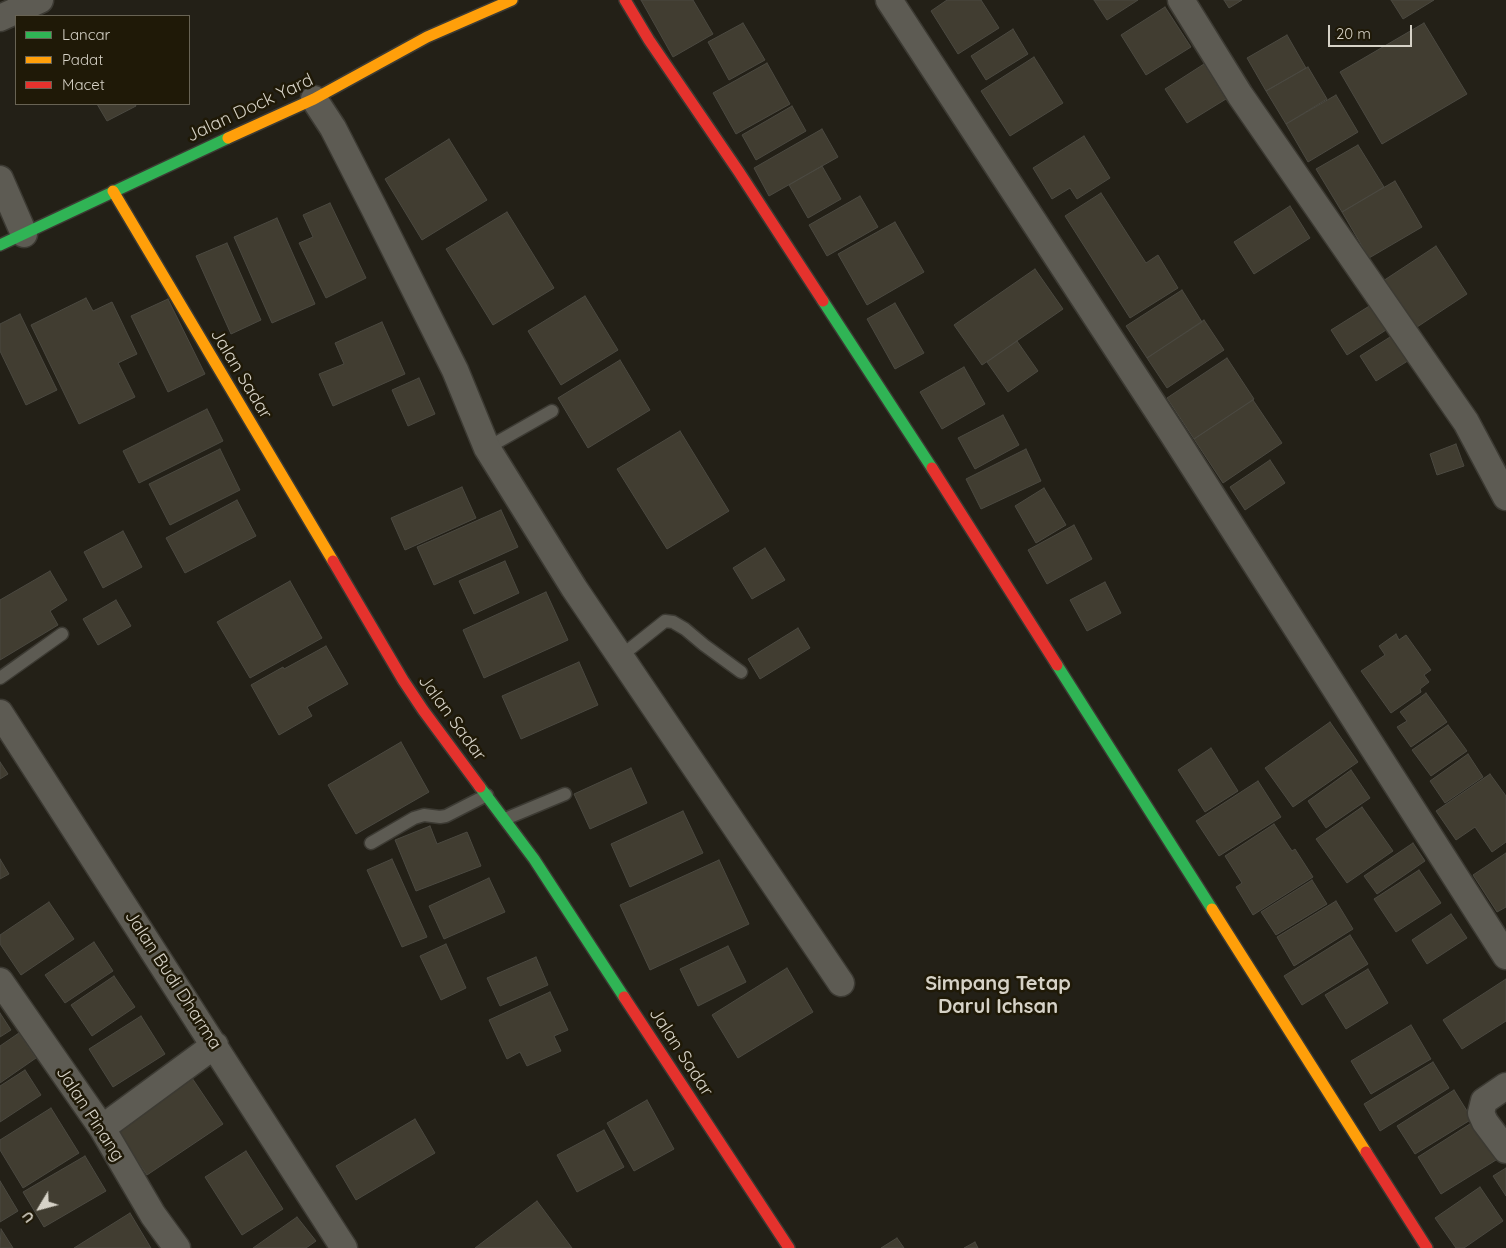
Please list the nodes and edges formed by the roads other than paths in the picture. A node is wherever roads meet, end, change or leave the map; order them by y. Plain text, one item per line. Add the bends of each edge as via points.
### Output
1 (40, 0) edge
2 (512, 0) edge
3 (625, 0) edge
4 (889, 0) edge
5 (1181, 0) edge
6 (0, 18) edge
7 (314, 99) junction
8 (0, 179) edge
9 (113, 190) junction
10 (24, 234) junction
11 (0, 245) edge
12 (552, 411) dead end
13 (487, 448) junction
14 (1506, 497) edge
15 (62, 634) dead end
16 (621, 656) junction
17 (740, 672) dead end
18 (0, 678) edge
19 (0, 713) edge
20 (565, 794) dead end
21 (486, 795) junction
22 (504, 819) junction
23 (371, 843) dead end
24 (1506, 956) edge
25 (0, 981) edge
26 (841, 983) dead end
27 (215, 1045) junction
28 (1506, 1086) edge
29 (102, 1128) junction
30 (1506, 1150) edge
31 (177, 1248) edge
32 (344, 1248) edge
33 (789, 1248) edge
34 (1427, 1248) edge

1 - 6 street
2 - 7 street, Jalan Dock Yard via 427,37
3 - 34 street via 897,414
4 - 24 street via 1177,441
5 - 14 street via 1240,94 1466,422
7 - 9 street, Jalan Dock Yard
7 - 13 street via 376,210 455,370
8 - 10 street
9 - 10 street, Jalan Dock Yard
9 - 21 street, Jalan Sadar via 403,680
10 - 11 street, Jalan Dock Yard
12 - 13 lane
13 - 16 street via 574,588
15 - 18 lane
16 - 17 lane via 666,621 685,629
16 - 26 street
19 - 27 street, Jalan Budi Dharma
20 - 22 lane
21 - 22 street, Jalan Sadar
21 - 23 lane via 446,816 414,818
22 - 33 street, Jalan Sadar via 534,859
25 - 29 street, Jalan Pinang
27 - 29 street
27 - 32 street, Jalan Budi Dharma
28 - 30 street via 1484,1101 1481,1113
29 - 31 street, Jalan Pinang via 153,1215

